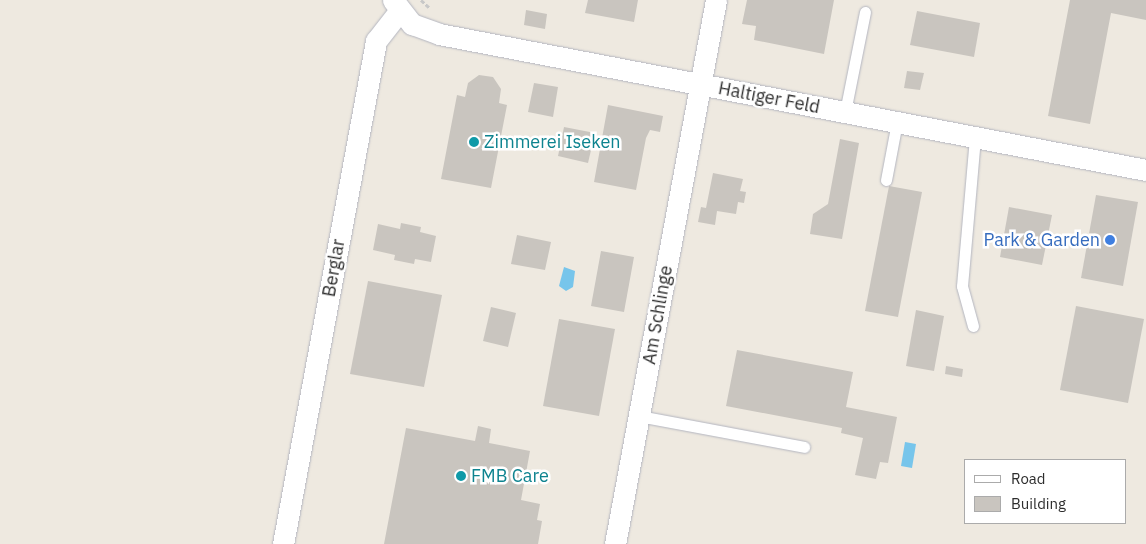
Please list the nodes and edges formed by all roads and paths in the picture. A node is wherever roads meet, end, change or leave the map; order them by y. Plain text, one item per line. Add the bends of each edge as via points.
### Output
1 (421, 0) edge
2 (716, 0) edge
3 (396, 6) edge
4 (432, 10) dead end
5 (865, 12) dead end
6 (699, 85) junction
7 (845, 112) junction
8 (898, 122) junction
9 (975, 137) junction
10 (1146, 170) edge
11 (886, 180) dead end
12 (973, 326) dead end
13 (639, 416) junction
14 (804, 447) dead end
15 (283, 544) edge
16 (615, 544) edge

1 - 4 path
2 - 6 street, Am Schlinge
3 - 6 street, Haltiger Feld via 412,24 439,34
3 - 15 street, Berglar via 376,41
5 - 7 lane
6 - 7 street, Haltiger Feld
6 - 13 street, Am Schlinge
7 - 8 street, Haltiger Feld
8 - 9 street, Haltiger Feld
8 - 11 lane
9 - 10 street, Haltiger Feld
9 - 12 lane via 962,286
13 - 14 lane
13 - 16 street, Am Schlinge

